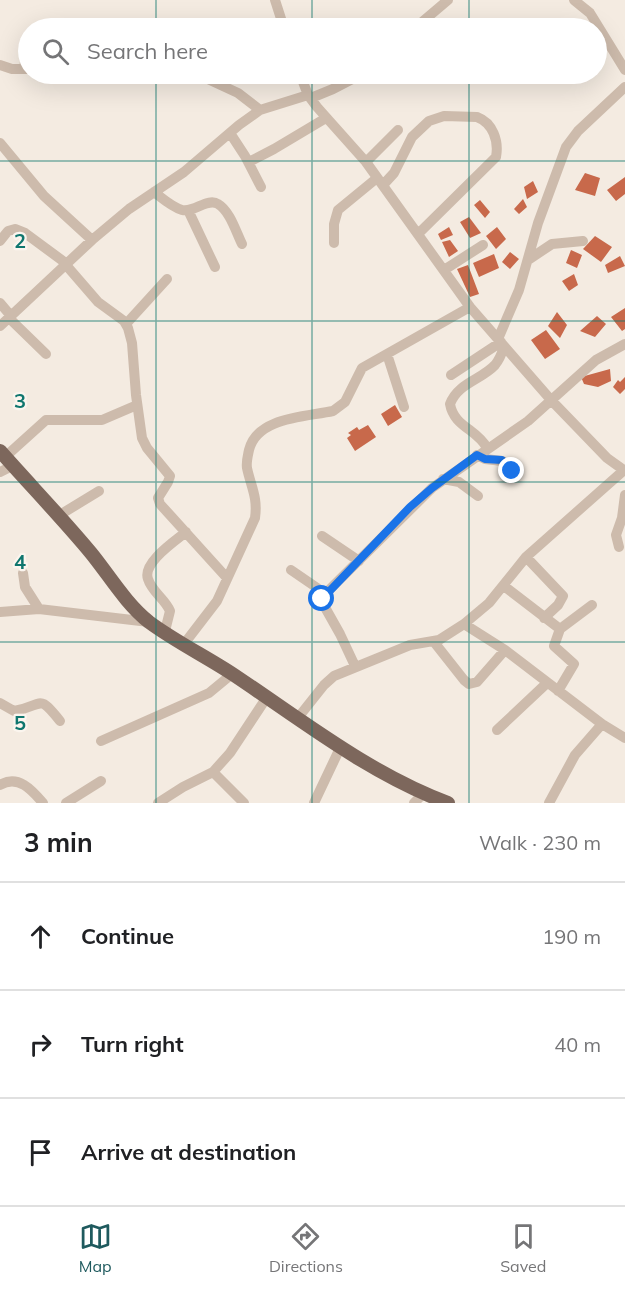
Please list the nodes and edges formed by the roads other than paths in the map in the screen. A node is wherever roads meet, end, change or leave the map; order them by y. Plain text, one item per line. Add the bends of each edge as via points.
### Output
1 (275, 0) edge
2 (448, 0) edge
3 (574, 0) edge
4 (281, 18) edge
5 (427, 18) edge
6 (593, 18) edge
7 (607, 41) edge
8 (0, 65) edge
9 (18, 69) edge
10 (625, 70) edge
11 (218, 84) edge
12 (305, 84) edge
13 (344, 84) edge
14 (625, 87) edge
15 (310, 96) junction
16 (260, 110) junction
17 (326, 118) junction
18 (398, 130) dead end
19 (230, 133) junction
20 (0, 143) edge
21 (249, 162) junction
22 (366, 162) junction
23 (380, 181) junction
24 (261, 187) dead end
25 (154, 192) junction
26 (188, 210) junction
27 (418, 234) junction
28 (92, 240) junction
29 (0, 241) edge
30 (584, 241) dead end
31 (334, 243) dead end
32 (242, 244) dead end
33 (483, 245) dead end
34 (528, 260) junction
35 (66, 264) junction
36 (214, 267) dead end
37 (444, 270) junction
38 (167, 279) dead end
39 (0, 303) edge
40 (470, 307) junction
41 (10, 317) junction
42 (126, 324) junction
43 (0, 326) edge
44 (501, 343) junction
45 (625, 344) edge
46 (46, 354) dead end
47 (387, 354) junction
48 (451, 375) dead end
49 (551, 400) junction
50 (137, 405) junction
51 (404, 407) dead end
52 (487, 448) junction
53 (477, 455) junction
54 (4, 461) edge
55 (512, 471) dead end
56 (624, 471) edge
57 (443, 479) junction
58 (99, 491) dead end
59 (625, 495) edge
60 (478, 496) dead end
61 (58, 516) junction
62 (186, 532) junction
63 (322, 536) dead end
64 (620, 547) dead end
65 (526, 557) junction
66 (359, 561) junction
67 (291, 570) dead end
68 (23, 573) dead end
69 (227, 578) junction
70 (504, 586) junction
71 (326, 594) junction
72 (592, 605) dead end
73 (39, 609) junction
74 (0, 612) edge
75 (544, 618) junction
76 (149, 622) junction
77 (464, 624) junction
78 (560, 629) junction
79 (165, 631) junction
80 (434, 642) junction
81 (184, 644) junction
82 (505, 650) junction
83 (355, 666) junction
84 (232, 674) junction
85 (547, 683) junction
86 (558, 691) junction
87 (267, 697) junction
88 (0, 703) edge
89 (297, 719) junction
90 (60, 721) dead end
91 (602, 724) junction
92 (497, 730) dead end
93 (625, 738) edge
94 (101, 741) dead end
95 (341, 746) junction
96 (213, 772) junction
97 (100, 781) dead end
98 (0, 785) edge
99 (418, 798) edge
100 (43, 803) edge
101 (66, 803) edge
102 (158, 803) edge
103 (244, 803) edge
104 (314, 803) edge
105 (448, 803) edge
106 (549, 803) edge

1 - 4 street
2 - 5 street
3 - 6 street
7 - 10 street
8 - 9 street
11 - 16 street
12 - 15 street
13 - 15 street
14 - 34 street via 566,147
15 - 16 street
15 - 17 street
16 - 19 street
17 - 21 street
17 - 22 street
18 - 22 street
19 - 21 street
19 - 25 street
20 - 28 street via 44,196
21 - 24 street
22 - 23 street
23 - 27 street
23 - 27 street via 394,173 412,137 429,121 444,116 477,117 492,129 496,157
23 - 31 street via 338,210
25 - 26 street
25 - 28 street
26 - 32 street via 209,202 219,204
26 - 36 street
27 - 37 street
28 - 35 street
29 - 35 street via 8,231 18,230
30 - 34 street via 552,244
33 - 37 street
34 - 44 street
35 - 41 street
35 - 42 street via 98,302
37 - 40 street
38 - 42 street
39 - 41 street
40 - 44 street
40 - 47 street
41 - 43 street
41 - 46 street
42 - 50 street via 132,343
44 - 48 street
44 - 49 street
44 - 52 street via 493,367 464,385 450,404 455,420 482,439
45 - 49 street via 596,360
47 - 51 street
47 - 69 street via 362,368 339,408 274,423 255,436 247,466 257,503 255,518
49 - 52 street via 509,436
49 - 56 street
50 - 54 street via 102,420 46,420
50 - 62 street via 142,438 170,476 159,501
52 - 53 street
53 - 55 street via 502,460
53 - 57 street
54 - 61 main road
56 - 65 street
57 - 60 street via 459,482
57 - 66 street via 410,507
58 - 61 street
59 - 64 street via 616,535
61 - 76 main road
62 - 69 street
62 - 79 street via 160,553 147,572 148,580 170,611
63 - 66 street
65 - 70 street
65 - 75 street via 563,596
66 - 71 street
67 - 71 street
68 - 73 street via 25,587
69 - 81 street via 217,602
70 - 75 street
70 - 77 street
71 - 83 street via 323,606
72 - 78 street
73 - 74 street
73 - 76 street
75 - 78 street
76 - 79 main road
77 - 80 street
77 - 82 street
78 - 86 street via 554,646 574,664
79 - 81 main road
80 - 82 street via 469,684 477,682
80 - 83 street via 410,645
81 - 84 main road
82 - 85 street
83 - 89 street via 324,685
84 - 87 main road
84 - 94 street via 197,699
85 - 86 street
85 - 92 street
86 - 91 street
87 - 89 main road
87 - 96 street
88 - 90 street via 14,711 41,702
89 - 95 main road
91 - 93 street
91 - 106 street via 575,755
95 - 99 main road
95 - 104 street
96 - 102 street
96 - 103 street
97 - 101 street
98 - 100 street via 9,780 21,782
99 - 105 main road

